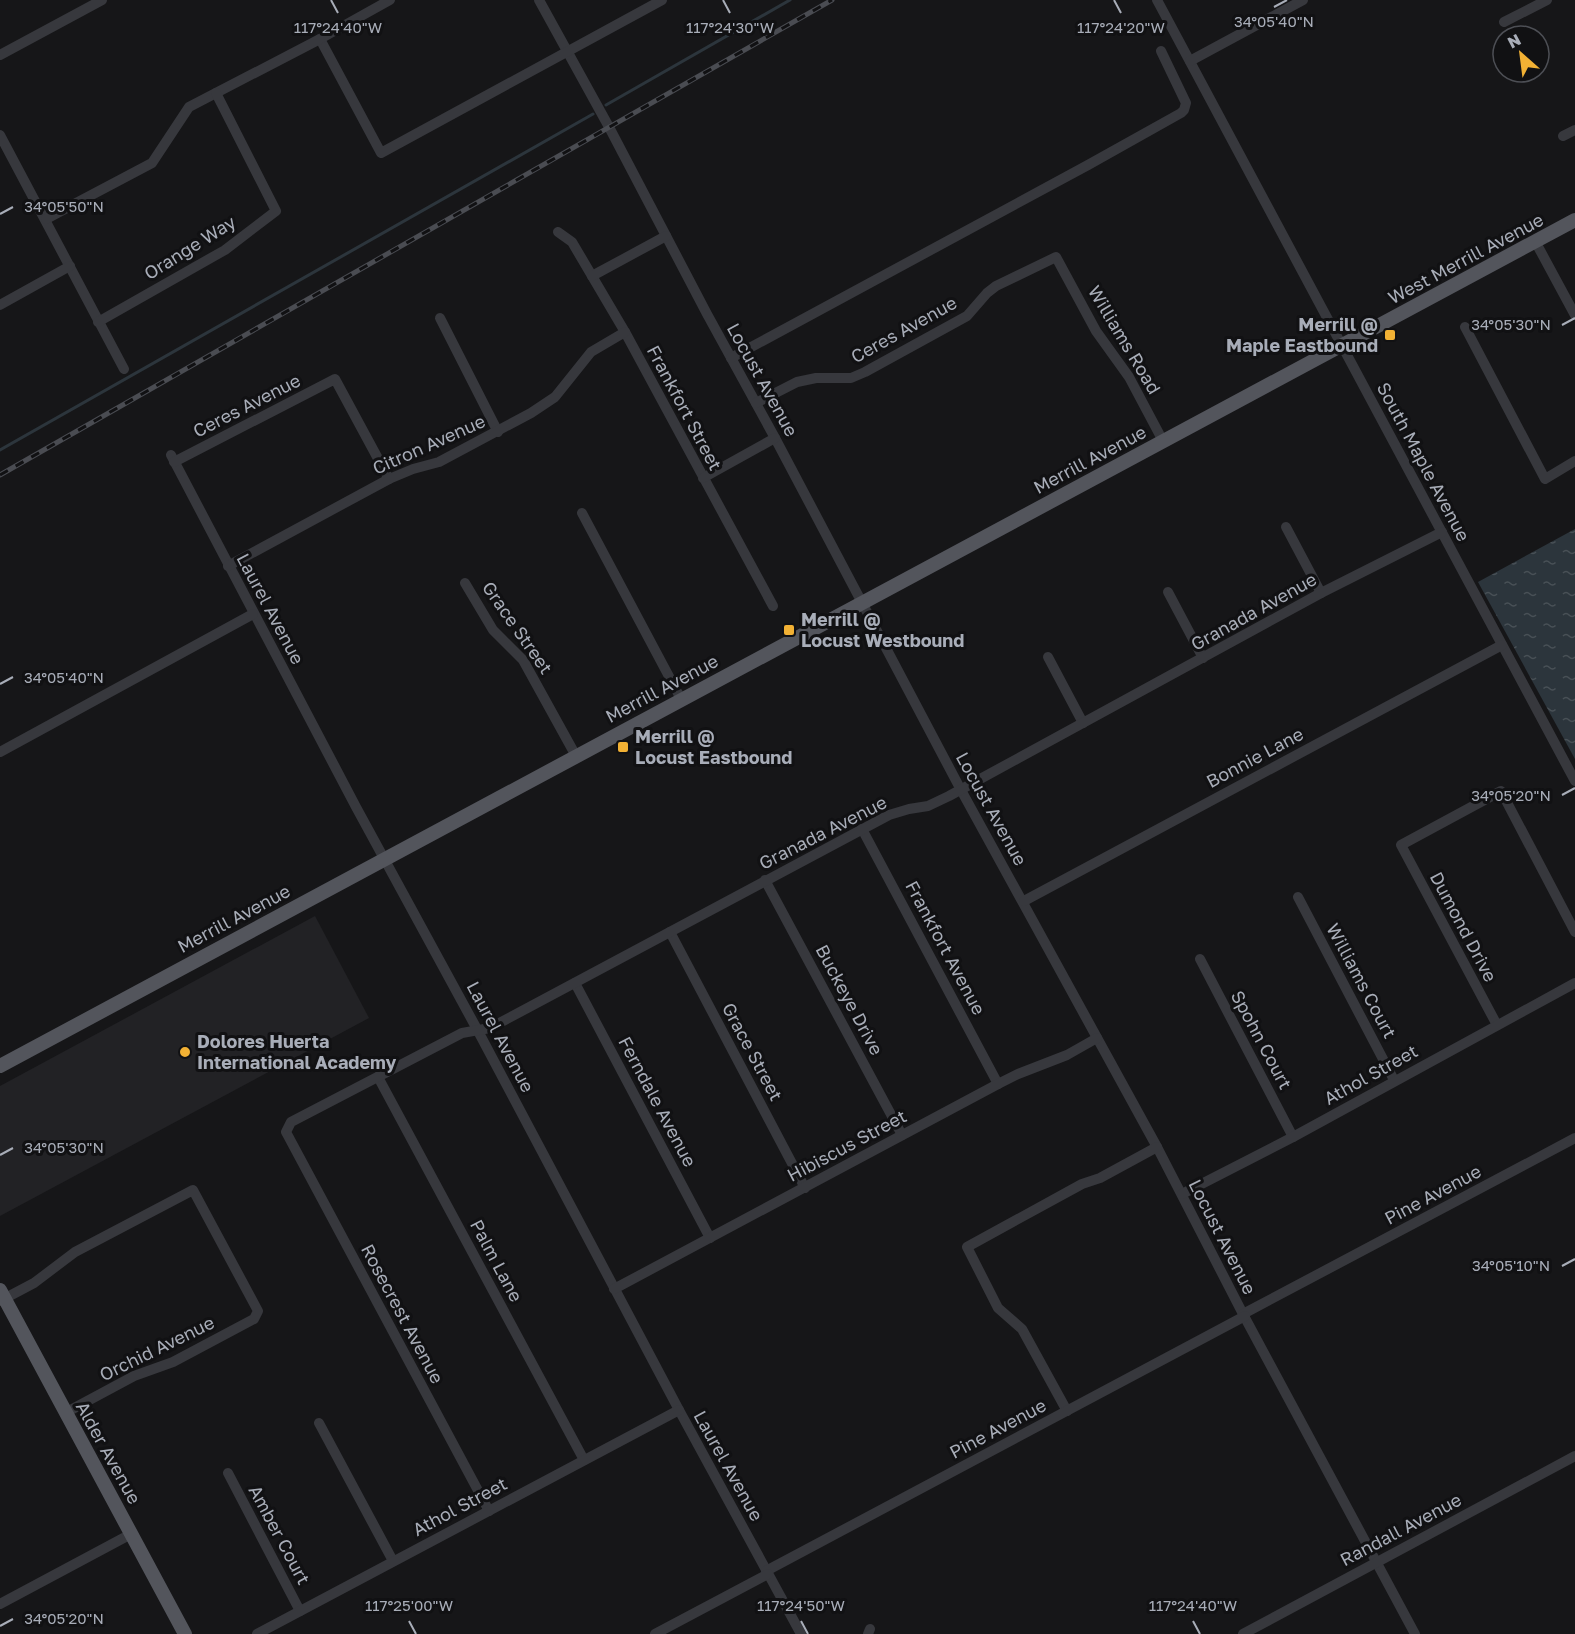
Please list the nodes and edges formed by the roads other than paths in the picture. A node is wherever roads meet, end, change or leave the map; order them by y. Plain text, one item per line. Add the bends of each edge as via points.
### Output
1 (102, 0) edge
2 (390, 0) edge
3 (539, 0) edge
4 (662, 0) edge
5 (1158, 0) edge
6 (1547, 0) edge
7 (1296, 2) edge
8 (1504, 22) dead end
9 (320, 39) junction
10 (1161, 51) dead end
11 (566, 52) junction
12 (0, 55) edge
13 (1190, 61) junction
14 (216, 93) junction
15 (1575, 130) edge
16 (0, 135) edge
17 (1563, 136) dead end
18 (46, 219) junction
19 (1575, 220) edge
20 (558, 232) dead end
21 (666, 236) junction
22 (1535, 241) junction
23 (1056, 256) joint
24 (70, 266) junction
25 (592, 276) junction
26 (0, 305) edge
27 (1575, 315) edge
28 (440, 318) dead end
29 (98, 322) junction
30 (1465, 327) dead end
31 (625, 332) junction
32 (1342, 347) junction
33 (731, 358) junction
34 (124, 369) dead end
35 (756, 403) junction
36 (498, 432) junction
37 (775, 438) junction
38 (1163, 441) junction
39 (173, 459) joint
40 (1575, 461) edge
41 (703, 478) junction
42 (389, 479) junction
43 (582, 513) dead end
44 (1286, 527) dead end
45 (1442, 532) junction
46 (228, 566) junction
47 (465, 582) dead end
48 (1167, 592) dead end
49 (1321, 593) junction
50 (862, 602) junction
51 (773, 606) dead end
52 (253, 614) junction
53 (1502, 645) junction
54 (1048, 657) dead end
55 (1203, 658) junction
56 (681, 699) junction
57 (1083, 723) junction
58 (0, 752) edge
59 (576, 756) junction
60 (1575, 781) edge
61 (961, 790) junction
62 (862, 829) junction
63 (383, 859) junction
64 (765, 880) junction
65 (1298, 897) dead end
66 (1023, 901) junction
67 (670, 932) junction
68 (1575, 932) edge
69 (1200, 959) dead end
70 (575, 983) junction
71 (1575, 984) edge
72 (1497, 1025) junction
73 (478, 1031) junction
74 (1097, 1038) junction
75 (0, 1066) edge
76 (378, 1077) junction
77 (1394, 1080) junction
78 (998, 1084) junction
79 (286, 1132) joint
80 (902, 1135) junction
81 (1293, 1137) junction
82 (1575, 1138) edge
83 (1157, 1147) junction
84 (805, 1188) junction
85 (1182, 1194) junction
86 (710, 1238) junction
87 (614, 1289) junction
88 (2, 1296) edge
89 (1244, 1315) junction
90 (679, 1410) junction
91 (1067, 1411) junction
92 (65, 1413) junction
93 (319, 1423) dead end
94 (1575, 1456) edge
95 (584, 1460) junction
96 (228, 1473) dead end
97 (489, 1511) junction
98 (131, 1534) junction
99 (393, 1561) junction
100 (1376, 1562) junction
101 (767, 1572) junction
102 (0, 1604) edge
103 (300, 1611) junction
104 (185, 1634) edge
105 (257, 1634) edge
106 (655, 1634) edge
107 (801, 1634) edge
108 (1243, 1634) edge
109 (1415, 1634) edge

1 - 12 street
2 - 9 street
3 - 11 street, Locust Avenue
4 - 11 street
5 - 13 street, South Maple Avenue
6 - 8 street
7 - 13 street
9 - 11 street via 381,153
9 - 14 street
10 - 33 street via 1186,103 1181,113
11 - 21 street, Locust Avenue
13 - 32 street, South Maple Avenue
14 - 18 street via 189,107 152,163
14 - 29 street, Orange Way via 276,211 225,250
15 - 17 street
16 - 18 street
18 - 24 street
19 - 22 main road, West Merrill Avenue
20 - 25 street, Frankfort Street via 572,242
21 - 25 street
21 - 33 street, Locust Avenue
22 - 27 street
22 - 32 main road, West Merrill Avenue
23 - 35 street, Ceres Avenue via 996,286 967,316 865,372 850,378 797,382
23 - 38 street, Williams Road
24 - 26 street
24 - 29 street
25 - 31 street, Frankfort Street
28 - 36 street
29 - 34 street
30 - 40 street via 1545,478
31 - 36 street, Citron Avenue via 591,352 555,398
31 - 41 street, Frankfort Street
32 - 38 main road, Merrill Avenue
32 - 45 street, South Maple Avenue
33 - 35 street, Locust Avenue
35 - 37 street, Locust Avenue
36 - 42 street, Citron Avenue via 439,462
37 - 41 street
37 - 50 street, Locust Avenue
38 - 50 main road, Merrill Avenue
39 - 42 street, Ceres Avenue via 335,379
39 - 46 street, Laurel Avenue
41 - 51 street, Frankfort Street
42 - 46 street, Citron Avenue
43 - 56 street
44 - 49 street
45 - 49 street, Granada Avenue
45 - 53 street, South Maple Avenue
46 - 52 street, Laurel Avenue
47 - 59 street, Grace Street via 494,630 523,660
48 - 55 street
49 - 55 street, Granada Avenue
50 - 56 main road, Merrill Avenue
50 - 61 street, Locust Avenue
52 - 58 street
52 - 63 street, Laurel Avenue
53 - 60 street, South Maple Avenue
53 - 66 street, Bonnie Lane
54 - 57 street
55 - 57 street, Granada Avenue
56 - 59 main road, Merrill Avenue
57 - 61 street, Granada Avenue
59 - 63 main road, Merrill Avenue
61 - 62 street, Granada Avenue via 928,807 889,815
61 - 66 street, Locust Avenue
62 - 64 street, Granada Avenue
62 - 78 street, Frankfort Avenue
63 - 73 street, Laurel Avenue
63 - 75 main road, Merrill Avenue
64 - 67 street, Granada Avenue
64 - 80 street, Buckeye Drive
65 - 77 street, Williams Court
66 - 74 street, Locust Avenue
67 - 70 street, Granada Avenue
67 - 84 street, Grace Street
68 - 72 street, Dumond Drive via 1501,791 1401,845
69 - 81 street, Spohn Court
70 - 73 street, Granada Avenue
70 - 86 street, Ferndale Avenue
71 - 72 street, Athol Street
72 - 77 street, Athol Street
73 - 76 street, Granada Avenue via 462,1033
73 - 87 street, Laurel Avenue
74 - 78 street, Hibiscus Street
74 - 83 street, Locust Avenue
76 - 79 street, Granada Avenue via 291,1122
76 - 95 street, Palm Lane
77 - 81 street, Athol Street
78 - 80 street, Hibiscus Street
79 - 97 street, Rosecrest Avenue
80 - 84 street, Hibiscus Street
81 - 85 street, Athol Street
82 - 89 street, Pine Avenue
83 - 85 street, Locust Avenue
83 - 91 street via 967,1247 999,1308 1022,1329
84 - 86 street, Hibiscus Street
85 - 89 street, Locust Avenue
86 - 87 street, Hibiscus Street
87 - 90 street, Laurel Avenue
88 - 92 main road, Alder Avenue
88 - 92 street, Orchid Avenue via 34,1283 75,1252 193,1190 258,1311 254,1320
89 - 91 street, Pine Avenue
89 - 100 street, Locust Avenue
90 - 95 street, Athol Street
90 - 101 street, Laurel Avenue
91 - 101 street, Pine Avenue
92 - 98 main road, Alder Avenue
93 - 99 street
94 - 100 street, Randall Avenue
95 - 97 street, Athol Street
96 - 103 street, Amber Court
97 - 99 street, Athol Street
98 - 102 street
98 - 104 main road, Alder Avenue
99 - 103 street, Athol Street
100 - 108 street, Randall Avenue
100 - 109 street, Locust Avenue
101 - 106 street, Pine Avenue
101 - 107 street, Laurel Avenue
103 - 105 street, Athol Street

